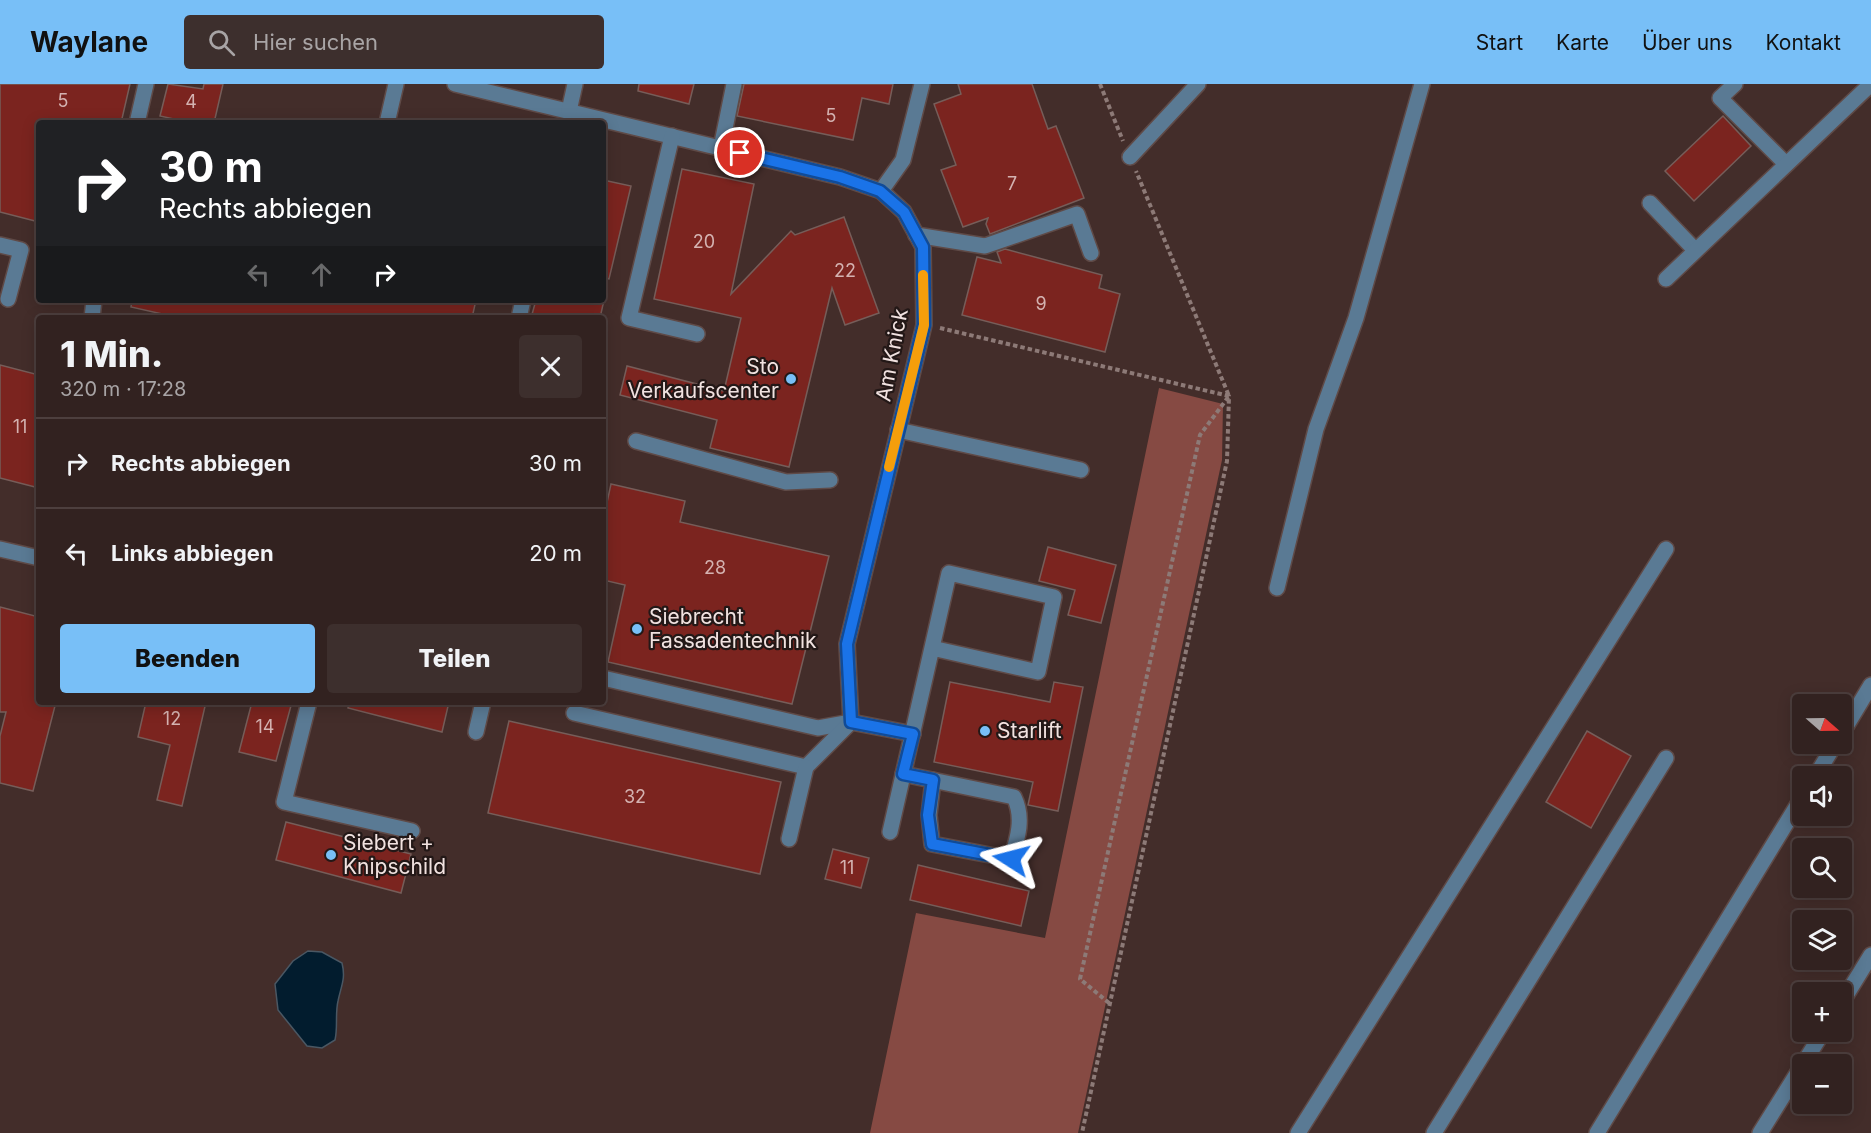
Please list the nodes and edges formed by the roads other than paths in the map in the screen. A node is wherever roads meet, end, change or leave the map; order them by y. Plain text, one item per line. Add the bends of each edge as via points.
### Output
1 (146, 84) edge
2 (396, 84) edge
3 (455, 84) edge
4 (575, 84) edge
5 (735, 84) edge
6 (922, 84) edge
7 (1198, 84) edge
8 (1422, 84) edge
9 (1735, 84) edge
10 (1871, 84) edge
11 (569, 111) junction
12 (138, 120) edge
13 (388, 120) edge
14 (599, 120) edge
15 (606, 122) edge
16 (672, 136) junction
17 (721, 148) junction
18 (1130, 157) road end
19 (1786, 164) junction
20 (880, 191) junction
21 (1650, 203) dead end
22 (916, 235) junction
23 (0, 245) edge
24 (1695, 250) junction
25 (1091, 254) dead end
26 (1666, 279) dead end
27 (8, 299) dead end
28 (698, 334) dead end
29 (898, 430) junction
30 (636, 441) dead end
31 (1081, 470) dead end
32 (830, 480) dead end
33 (0, 549) edge
34 (1666, 549) dead end
35 (36, 557) edge
36 (1277, 588) dead end
37 (932, 648) junction
38 (606, 679) edge
39 (1871, 685) edge
40 (308, 705) edge
41 (482, 705) edge
42 (574, 713) dead end
43 (1852, 716) edge
44 (851, 722) junction
45 (476, 732) dead end
46 (913, 734) junction
47 (1666, 758) dead end
48 (806, 767) junction
49 (903, 774) junction
50 (933, 780) junction
51 (1792, 814) edge
52 (412, 831) dead end
53 (890, 832) dead end
54 (789, 839) dead end
55 (1871, 955) edge
56 (1852, 986) edge
57 (1817, 1042) edge
58 (1298, 1133) edge
59 (1434, 1133) edge
60 (1597, 1133) edge
61 (1760, 1133) edge

1 - 12 street
2 - 13 street
3 - 11 street, Am Knick
4 - 11 street
5 - 17 street
6 - 20 street via 903,160
7 - 18 street
8 - 36 street via 1356,318 1316,429
9 - 19 street via 1720,98
10 - 19 street
11 - 14 street, Am Knick
15 - 16 street, Am Knick
16 - 17 street, Am Knick
16 - 28 street via 629,318
17 - 20 street, Am Knick via 840,177
19 - 24 street
20 - 22 street, Am Knick via 904,212
21 - 24 street
22 - 25 street via 985,246 1077,214
22 - 29 street, Am Knick via 923,247 924,325
23 - 27 street via 21,250
24 - 26 street
29 - 31 street
29 - 44 street, Am Knick via 847,644
30 - 32 street via 786,482
33 - 35 street
34 - 58 street
37 - 37 street via 1038,672 1054,597 949,573
37 - 46 street
38 - 44 street via 818,728
39 - 43 street
40 - 52 street via 284,801
41 - 45 street
42 - 48 street
44 - 46 street
44 - 48 street
46 - 49 street
47 - 59 street
48 - 54 street
49 - 50 street
49 - 53 street
50 - 50 street via 928,815 932,844 1011,859 1018,838 1020,809 1014,797
51 - 60 street
55 - 56 street
57 - 61 street

